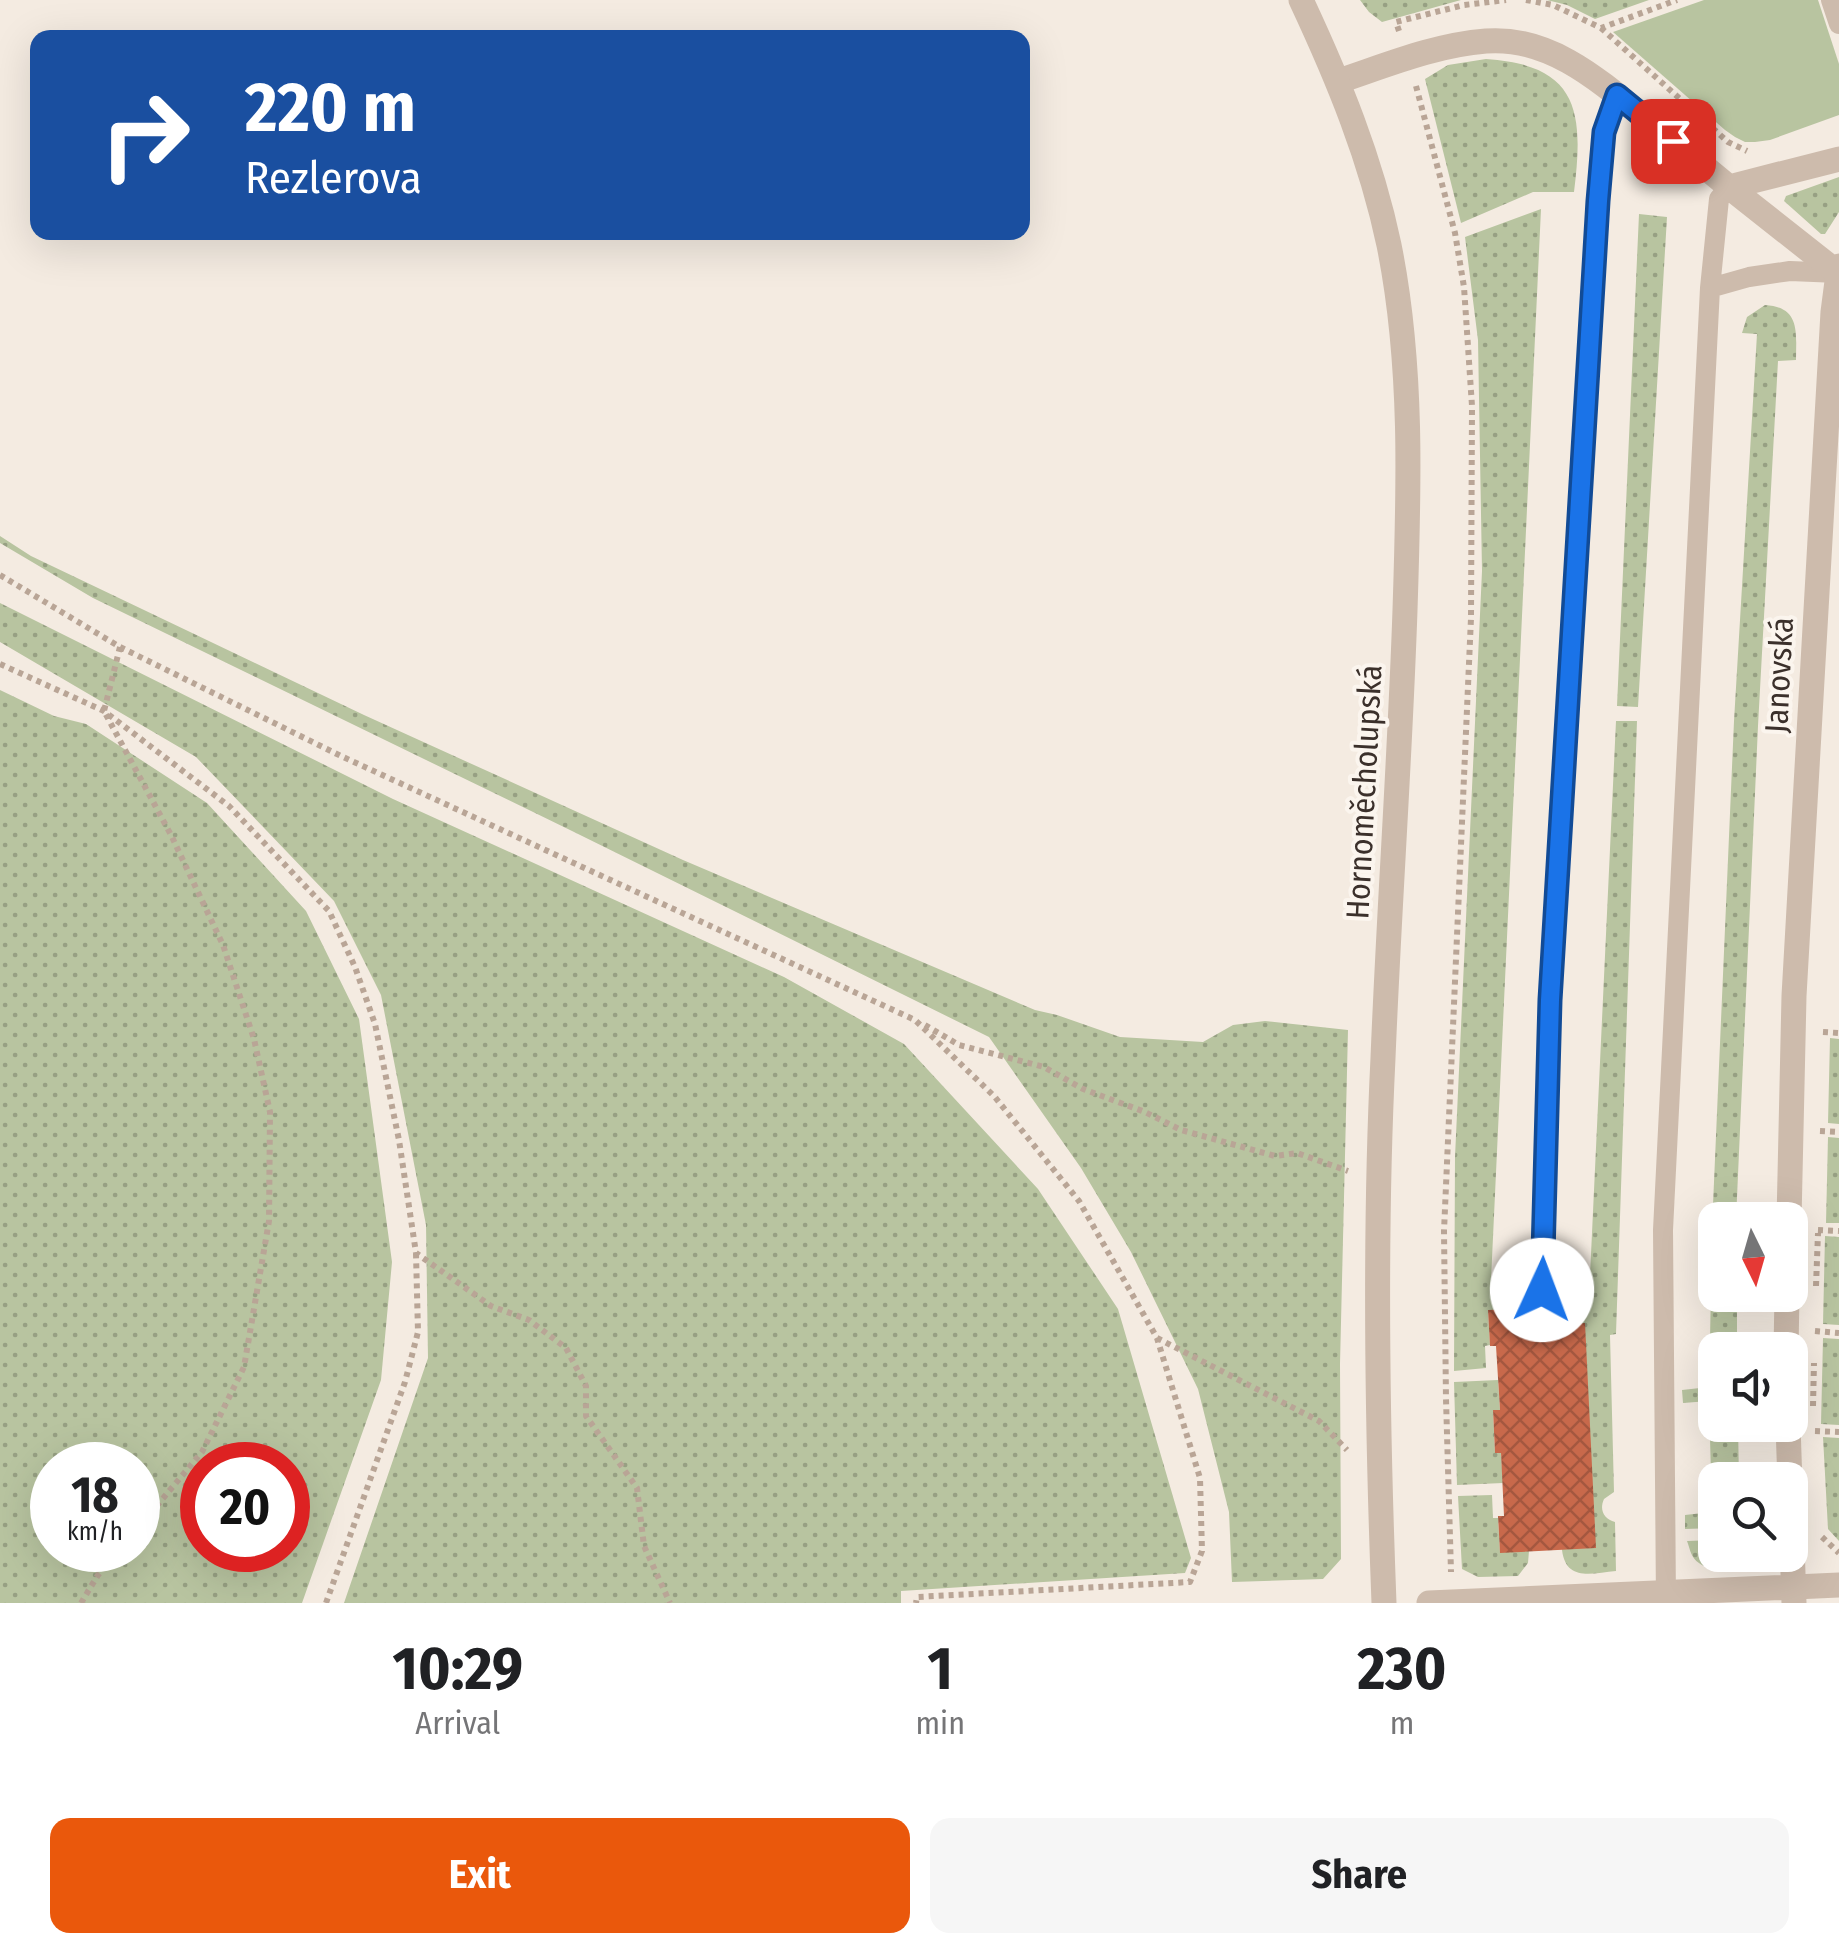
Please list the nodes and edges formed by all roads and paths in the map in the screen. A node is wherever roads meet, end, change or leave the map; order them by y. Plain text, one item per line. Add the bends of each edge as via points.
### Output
1 (1302, 0) edge
2 (1526, 0) edge
3 (1677, 0) edge
4 (1831, 0) edge
5 (1839, 24) edge
6 (1600, 28) junction
7 (1407, 58) junction
8 (1339, 82) junction
9 (1617, 95) junction
10 (1758, 152) dead end
11 (1839, 160) edge
12 (1729, 186) junction
13 (1838, 270) edge
14 (1710, 288) junction
15 (0, 574) edge
16 (120, 647) junction
17 (0, 664) edge
18 (104, 711) junction
19 (915, 1020) junction
20 (1823, 1032) dead end
21 (1839, 1033) edge
22 (1820, 1131) dead end
23 (1839, 1132) edge
24 (1379, 1182) junction
25 (1789, 1202) edge
26 (1818, 1230) dead end
27 (1839, 1232) edge
28 (416, 1253) junction
29 (1542, 1290) dead end
30 (1815, 1331) dead end
31 (1839, 1333) edge
32 (1157, 1338) junction
33 (1808, 1429) edge
34 (1839, 1432) edge
35 (1799, 1442) edge
36 (1379, 1484) junction
37 (160, 1502) edge
38 (101, 1572) edge
39 (1839, 1584) edge
40 (1794, 1595) edge
41 (1666, 1597) edge
42 (1452, 1602) edge
43 (81, 1603) edge
44 (326, 1603) edge
45 (670, 1603) edge
46 (916, 1603) edge
47 (1384, 1603) edge
48 (1429, 1603) edge

1 - 8 street, Hornoměcholupská
2 - 6 path
3 - 6 path
4 - 5 lane
6 - 10 path via 1728,142
7 - 8 street
7 - 9 street via 1490,40 1521,44 1586,70
7 - 42 path via 1455,233 1472,406 1471,618 1444,1231
8 - 24 street, Hornoměcholupská via 1388,241 1406,402 1407,555
9 - 12 street
9 - 29 lane via 1604,132 1596,221 1550,1000
11 - 12 street
12 - 13 street
12 - 14 lane via 1720,198
13 - 14 lane via 1790,270
13 - 25 street, Janovská via 1794,996
14 - 41 lane via 1663,1230
15 - 16 path
16 - 18 path
16 - 19 path
17 - 18 path
18 - 28 path via 229,806 329,911 376,1024
18 - 37 path via 223,945 270,1112 269,1221 244,1367 202,1452
19 - 24 path via 959,1045 1044,1067 1181,1130 1275,1156 1297,1153
19 - 32 path via 994,1096 1079,1200
20 - 21 path
22 - 23 path
24 - 36 street, Hornoměcholupská
26 - 27 path
28 - 44 path via 414,1348
28 - 45 path via 566,1348 586,1386 586,1416 638,1488 644,1546
30 - 31 path
32 - 36 path via 1319,1421
32 - 46 path via 1200,1478 1202,1551 1190,1582 917,1597
33 - 34 path
35 - 40 street
36 - 47 street, Hornoměcholupská
38 - 43 path
39 - 40 street
40 - 41 street
41 - 42 street
42 - 48 street

